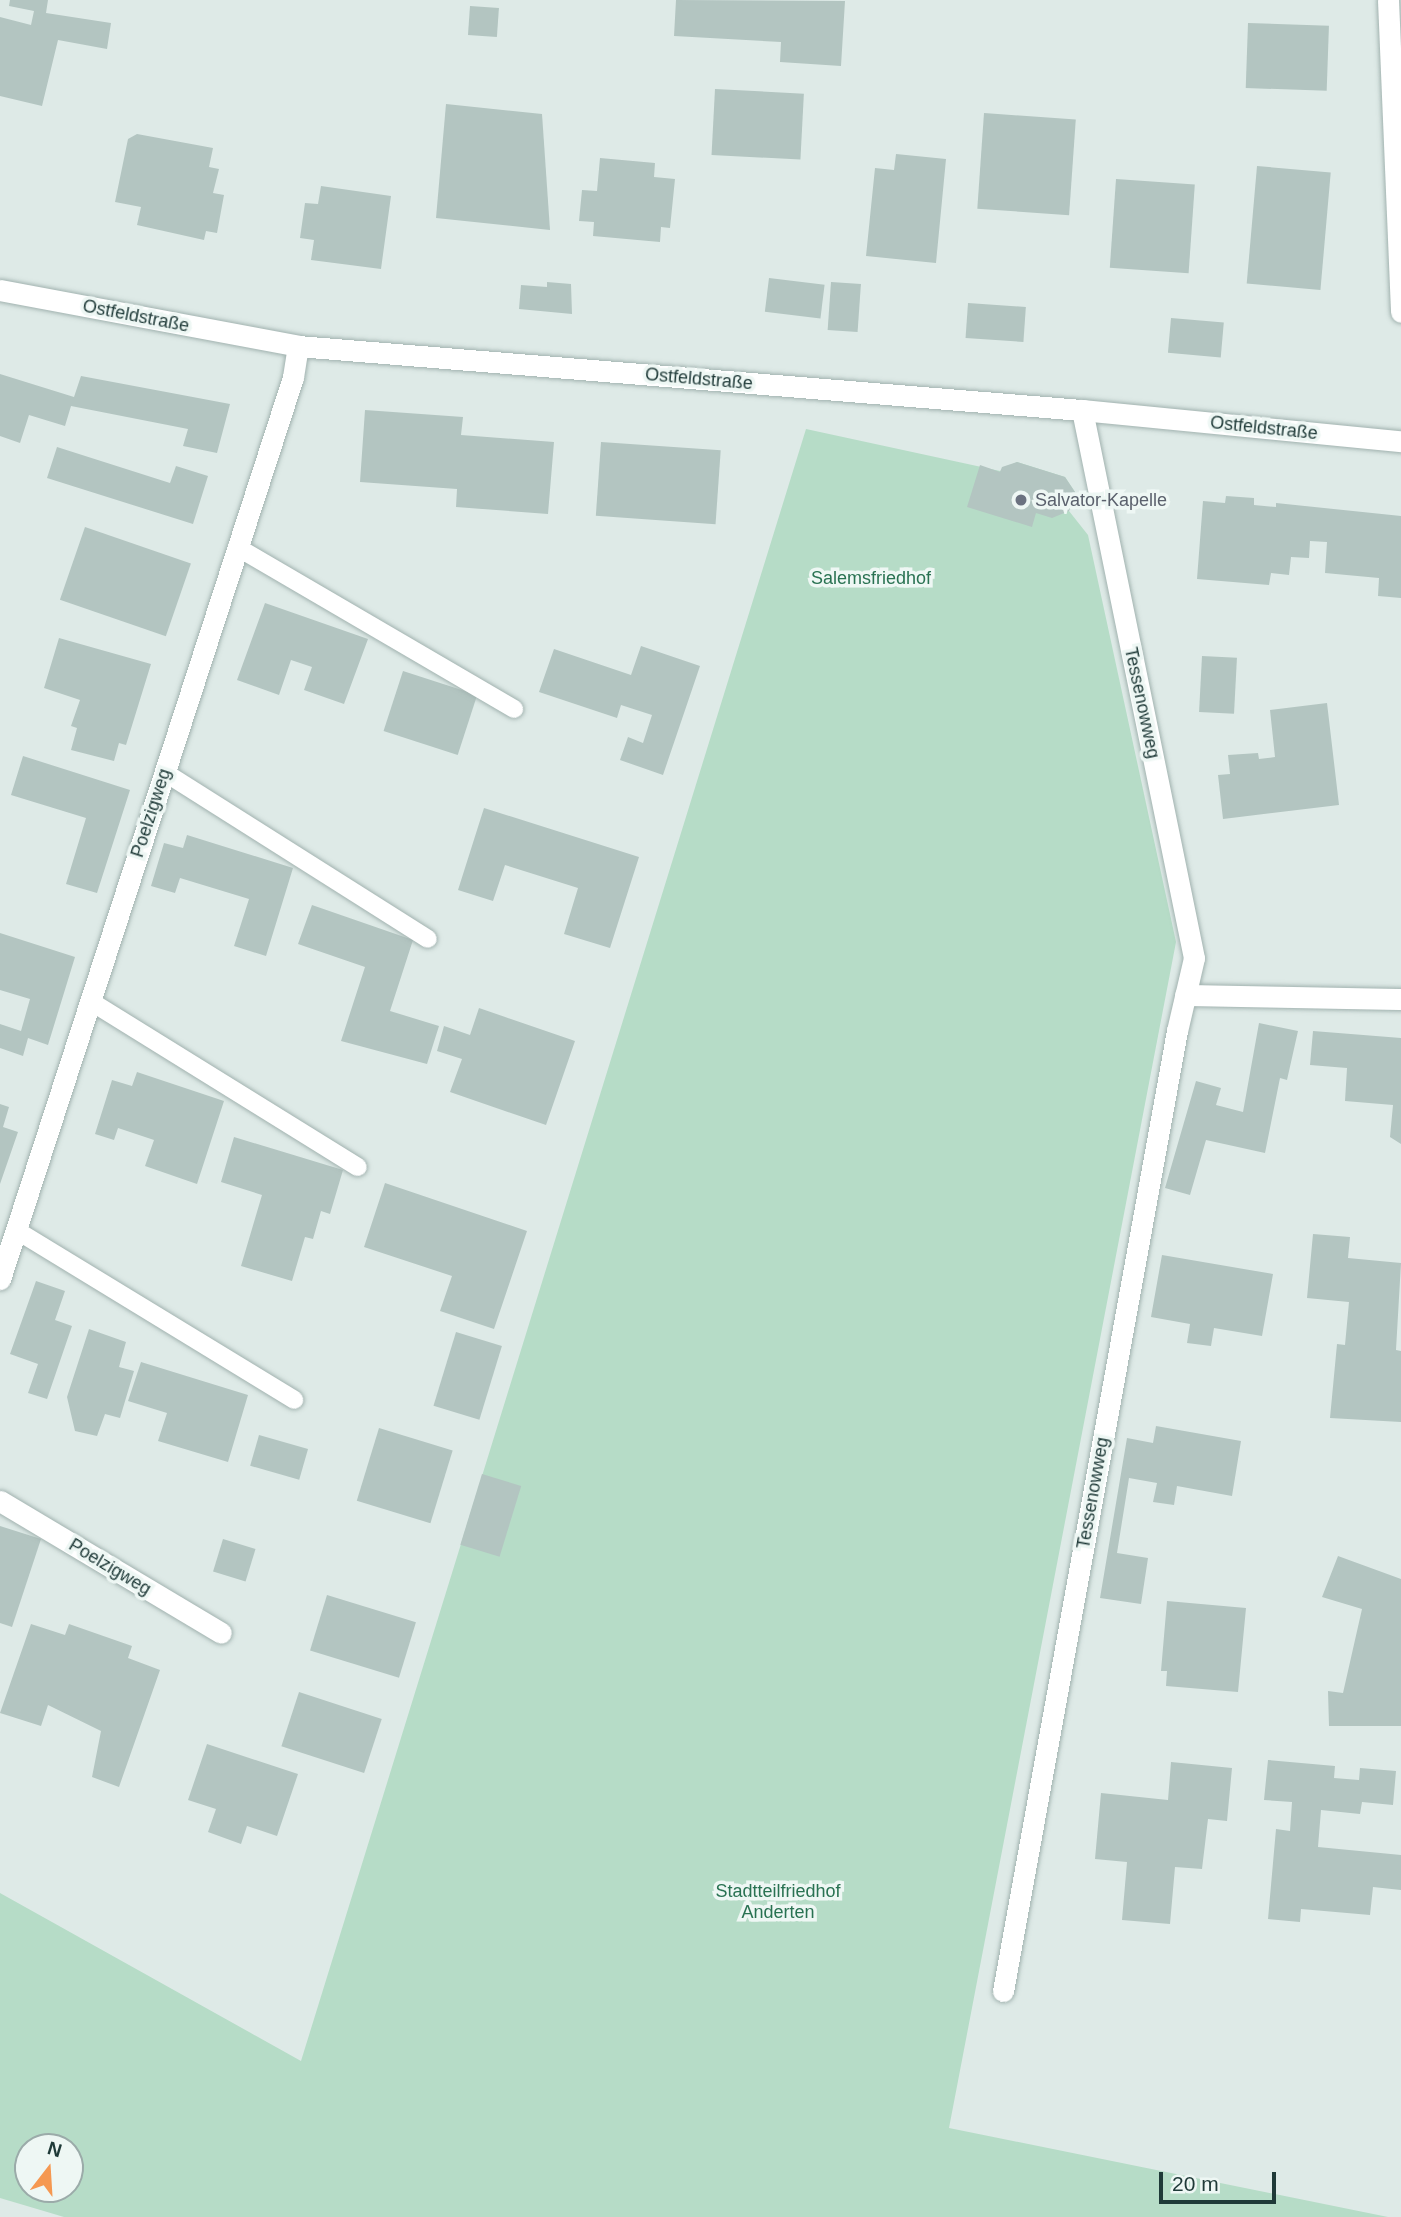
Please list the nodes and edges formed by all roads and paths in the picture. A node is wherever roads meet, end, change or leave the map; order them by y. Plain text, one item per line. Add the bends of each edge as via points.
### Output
1 (1388, 0) edge
2 (0, 290) edge
3 (1401, 312) edge
4 (298, 346) junction
5 (1082, 410) junction
6 (1401, 441) edge
7 (237, 547) junction
8 (514, 709) dead end
9 (164, 772) junction
10 (428, 939) dead end
11 (1185, 995) junction
12 (1401, 999) edge
13 (90, 1001) junction
14 (358, 1167) dead end
15 (16, 1230) junction
16 (0, 1279) edge
17 (294, 1400) dead end
18 (0, 1501) edge
19 (221, 1633) dead end
20 (1003, 1991) dead end

1 - 3 street
2 - 4 street, Ostfeldstraße
4 - 5 street, Ostfeldstraße
4 - 7 street, Poelzigweg via 293,377
5 - 6 street, Ostfeldstraße
5 - 11 street, Tessenowweg via 1194,958
7 - 8 lane
7 - 9 street, Poelzigweg
9 - 10 lane
9 - 13 street, Poelzigweg
11 - 12 street
11 - 20 street, Tessenowweg
13 - 14 lane
13 - 15 street, Poelzigweg
15 - 16 street, Poelzigweg
15 - 17 lane
18 - 19 street, Poelzigweg

